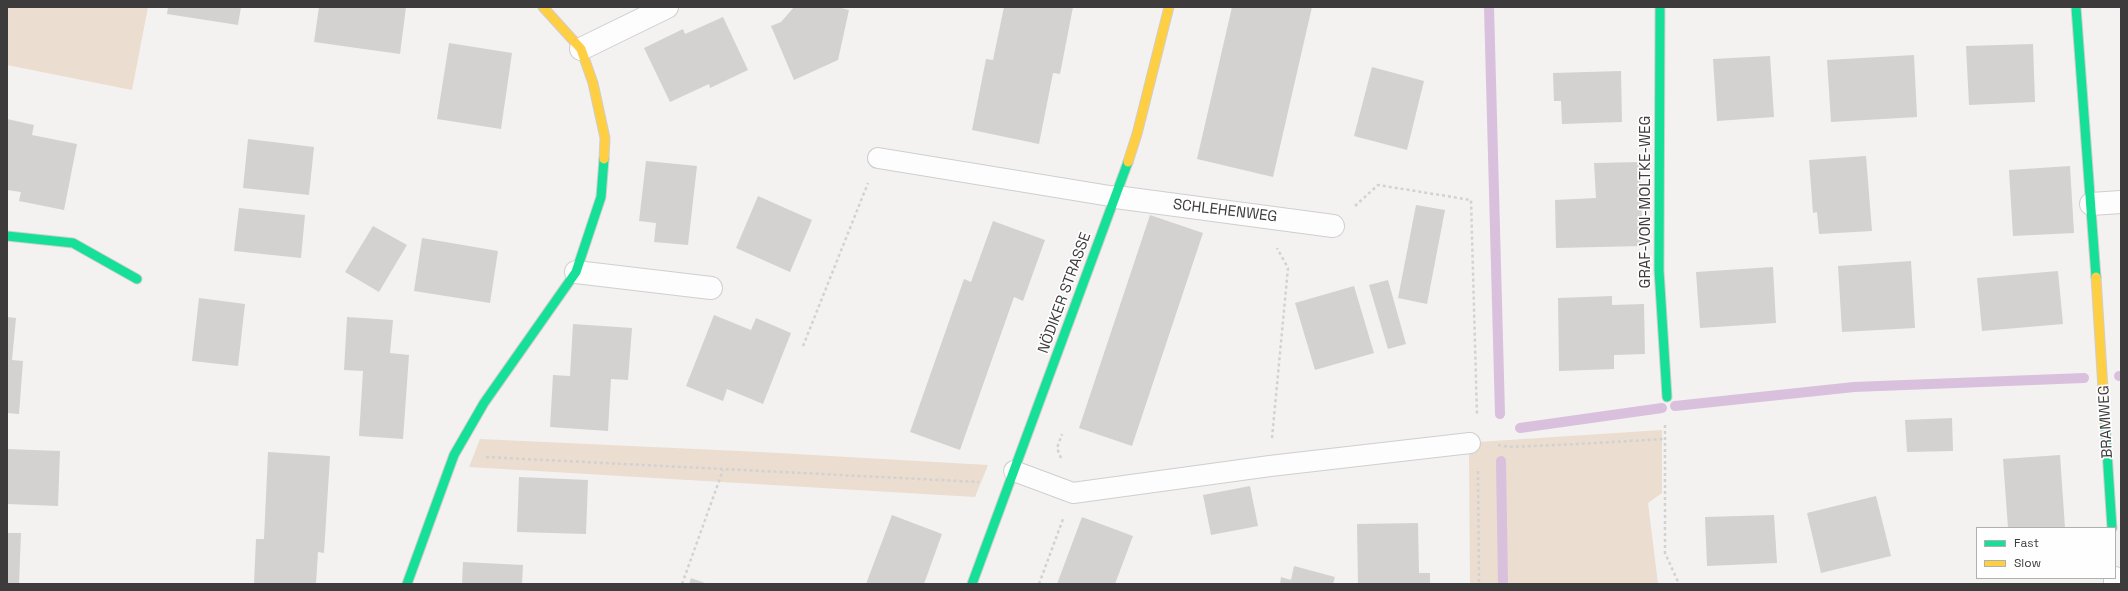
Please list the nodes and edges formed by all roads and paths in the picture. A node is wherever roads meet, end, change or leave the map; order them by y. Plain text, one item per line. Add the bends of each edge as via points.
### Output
1 (543, 7) edge
2 (667, 7) edge
3 (1169, 7) edge
4 (1660, 7) edge
5 (2076, 7) edge
6 (581, 49) junction
7 (878, 158) joint
8 (1116, 197) junction
9 (2121, 202) edge
10 (2091, 204) junction
11 (1261, 216) junction
12 (1333, 226) joint
13 (7, 236) edge
14 (576, 272) junction
15 (137, 279) dead end
16 (711, 288) dead end
17 (803, 346) dead end
18 (1667, 396) dead end
19 (1474, 442) junction
20 (454, 455) junction
21 (1270, 466) junction
22 (723, 470) junction
23 (1014, 471) junction
24 (982, 482) dead end
25 (2112, 527) edge
26 (407, 584) edge
27 (682, 584) edge
28 (972, 584) edge
29 (1479, 584) edge
30 (1680, 584) edge

1 - 6 street
2 - 6 street
3 - 8 street, NÖDIKER STRASSE via 1137,134
4 - 18 street, GRAF-VON-MOLTKE-WEG via 1659,270
5 - 10 street, BRAMWEG
6 - 14 street via 593,83 605,138 601,197
7 - 8 lane
7 - 17 path
8 - 11 street, SCHLEHENWEG
8 - 23 street, NÖDIKER STRASSE
9 - 10 street
10 - 25 street, BRAMWEG
11 - 12 street, SCHLEHENWEG
11 - 21 path via 1288,268
12 - 19 path via 1378,185 1471,200
13 - 15 street via 73,243
14 - 16 street
14 - 20 street via 484,403
19 - 21 lane
19 - 29 path
19 - 30 path via 1509,447 1664,439 1665,553
20 - 22 path
20 - 26 street
21 - 23 lane via 1073,493
22 - 24 path
22 - 27 path
23 - 28 street, NÖDIKER STRASSE

